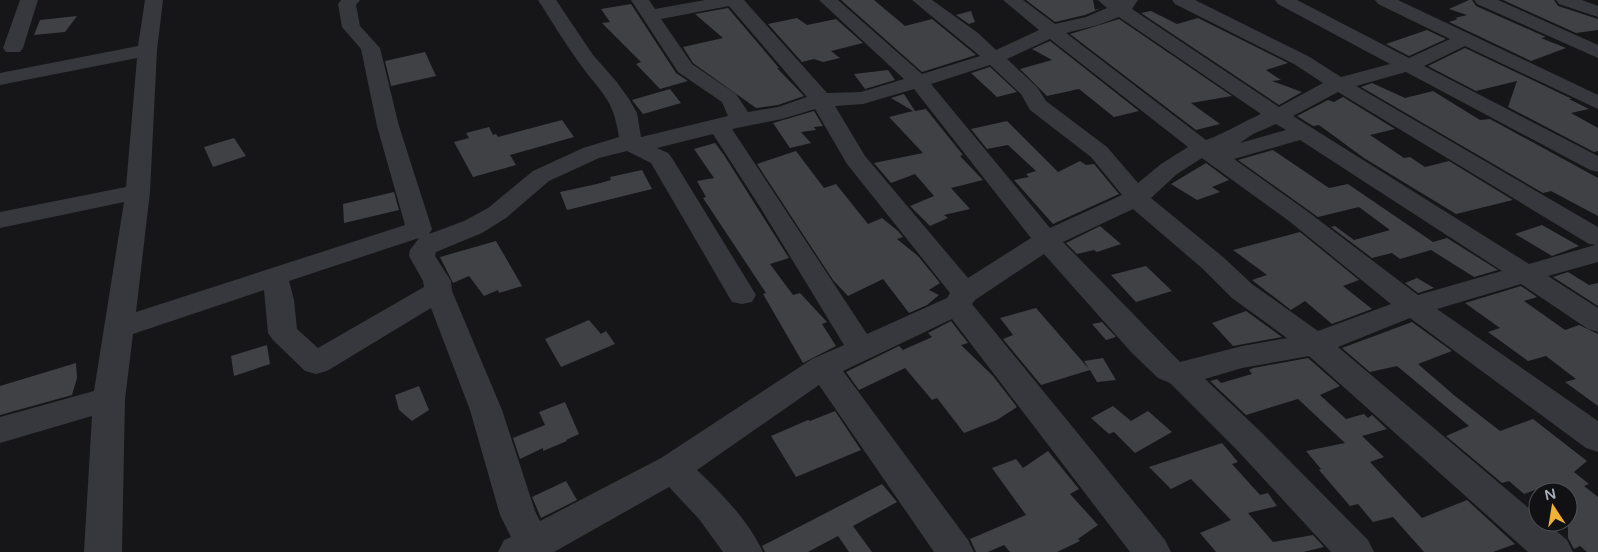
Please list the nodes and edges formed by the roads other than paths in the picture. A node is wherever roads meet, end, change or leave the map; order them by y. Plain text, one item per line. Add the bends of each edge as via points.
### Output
1 (30, 0) edge
2 (154, 0) edge
3 (351, 0) edge
4 (546, 0) edge
5 (734, 0) edge
6 (828, 0) edge
7 (921, 0) edge
8 (1012, 0) edge
9 (1181, 0) edge
10 (1284, 0) edge
11 (1384, 0) edge
12 (1565, 0) edge
13 (1487, 1) edge
14 (1119, 3) edge
15 (645, 7) edge
16 (1598, 12) edge
17 (1054, 30) junction
18 (1465, 39) junction
19 (13, 48) dead end
20 (147, 50) junction
21 (1598, 52) edge
22 (994, 58) junction
23 (1410, 65) junction
24 (0, 79) edge
25 (918, 81) junction
26 (1338, 84) junction
27 (822, 100) junction
28 (1598, 103) edge
29 (1279, 115) junction
30 (729, 123) junction
31 (1305, 132) junction
32 (631, 144) junction
33 (1209, 152) junction
34 (1598, 165) edge
35 (138, 192) junction
36 (1136, 198) junction
37 (0, 220) edge
38 (1598, 238) edge
39 (1046, 240) junction
40 (1598, 253) edge
41 (1523, 273) junction
42 (274, 276) junction
43 (438, 291) junction
44 (742, 295) dead end
45 (961, 299) junction
46 (1412, 306) junction
47 (1598, 322) edge
48 (118, 328) junction
49 (1315, 344) junction
50 (862, 350) junction
51 (824, 367) junction
52 (1181, 375) junction
53 (109, 399) junction
54 (0, 430) edge
55 (1598, 439) edge
56 (673, 468) junction
57 (528, 549) edge
58 (103, 552) edge
59 (744, 552) edge
60 (955, 552) edge
61 (1152, 552) edge
62 (1355, 552) edge
63 (1554, 552) edge

1 - 19 street
2 - 20 street
3 - 42 street via 347,4 351,27 370,48 388,126 419,229
4 - 32 street via 618,99 626,113
5 - 15 street
5 - 27 street
6 - 25 street
7 - 22 street
8 - 17 street
9 - 26 street via 1301,60
10 - 23 street
11 - 18 street
12 - 16 street
13 - 21 street
14 - 17 street via 1092,21
14 - 29 street via 1232,86
15 - 30 street via 685,68 736,107
17 - 22 street
17 - 33 street
18 - 23 street
18 - 28 street
20 - 24 street
20 - 35 street
22 - 25 street
22 - 36 street via 1030,91 1038,105 1099,152
23 - 26 street
23 - 34 street
25 - 27 street via 863,98
25 - 39 street
26 - 29 street
26 - 38 street
27 - 30 street via 782,113
27 - 45 street via 855,159
29 - 31 street
29 - 33 street via 1245,129
30 - 32 street via 664,140
30 - 50 street via 773,206
31 - 33 street
31 - 41 street
32 - 43 street via 608,147 541,176 497,213 473,227 429,244 422,256 437,281
32 - 44 street via 660,158
33 - 36 street via 1169,169
33 - 46 street via 1298,216
35 - 37 street
35 - 48 street
36 - 39 street
36 - 49 street via 1242,291
39 - 45 street
39 - 52 street via 1142,344 1169,370
40 - 41 street
41 - 46 street
41 - 47 street
42 - 43 street via 280,300 282,333 316,363
42 - 48 street
43 - 57 street via 486,410
45 - 50 street
45 - 61 street
46 - 49 street
46 - 55 street
48 - 53 street
49 - 52 street via 1242,357
49 - 63 street
50 - 51 street
51 - 56 street
51 - 60 street
52 - 62 street
53 - 54 street
53 - 58 street
56 - 57 street
56 - 59 street via 712,508

